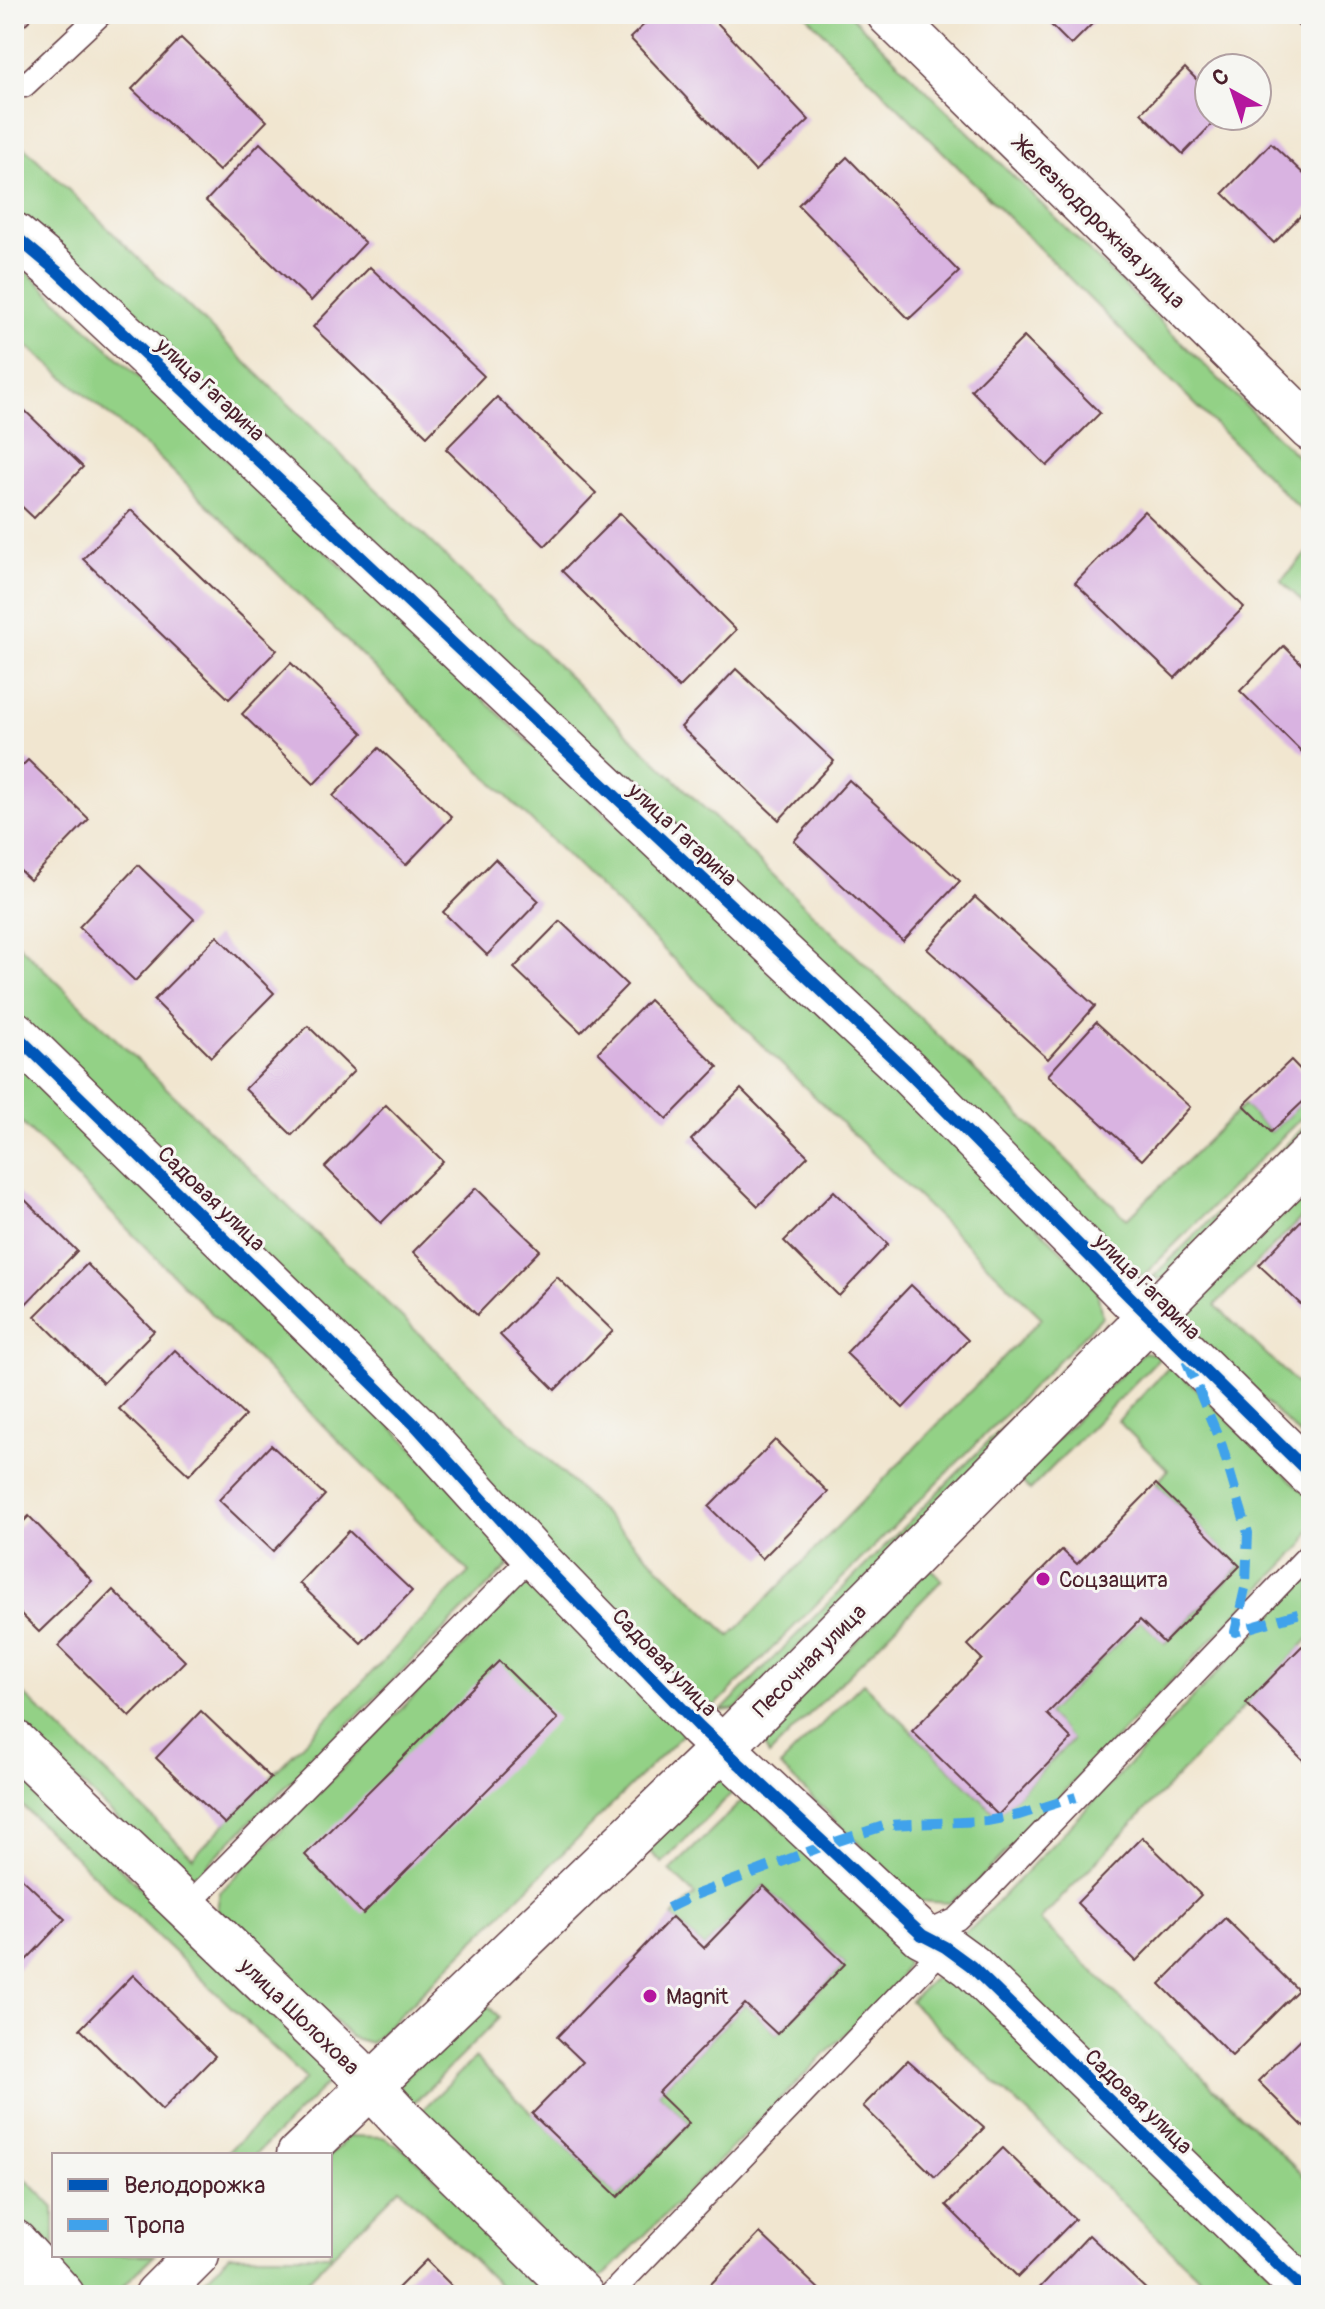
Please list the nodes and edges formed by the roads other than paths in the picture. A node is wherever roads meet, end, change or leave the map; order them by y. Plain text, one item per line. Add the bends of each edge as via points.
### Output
1 (101, 14) edge
2 (889, 14) edge
3 (14, 77) edge
4 (14, 235) edge
5 (1311, 429) edge
6 (14, 1033) edge
7 (1311, 1155) edge
8 (1150, 1317) junction
9 (1311, 1475) edge
10 (1311, 1552) edge
11 (533, 1555) junction
12 (14, 1742) edge
13 (723, 1747) junction
14 (186, 1907) junction
15 (934, 1941) junction
16 (370, 2085) junction
17 (301, 2153) edge
18 (14, 2242) edge
19 (195, 2257) edge
20 (62, 2295) edge
21 (157, 2295) edge
22 (581, 2295) edge
23 (610, 2295) edge
24 (1309, 2295) edge

1 - 3 lane via 24,86
2 - 5 street, Железнодорожная улица
4 - 8 street, улица Гагарина via 905,1069
6 - 11 street, Садовая улица via 416,1426
7 - 8 street, Песочная улица
8 - 9 street, улица Гагарина
8 - 13 street, Песочная улица
10 - 15 lane
11 - 13 street, Садовая улица
11 - 14 lane
12 - 14 street, улица Шолохова
13 - 15 street, Садовая улица
13 - 16 street, Песочная улица
14 - 16 street, улица Шолохова
15 - 23 lane
15 - 24 street, Садовая улица via 971,1966
16 - 17 street, Песочная улица
16 - 22 street, улица Шолохова
18 - 20 street
19 - 21 street

